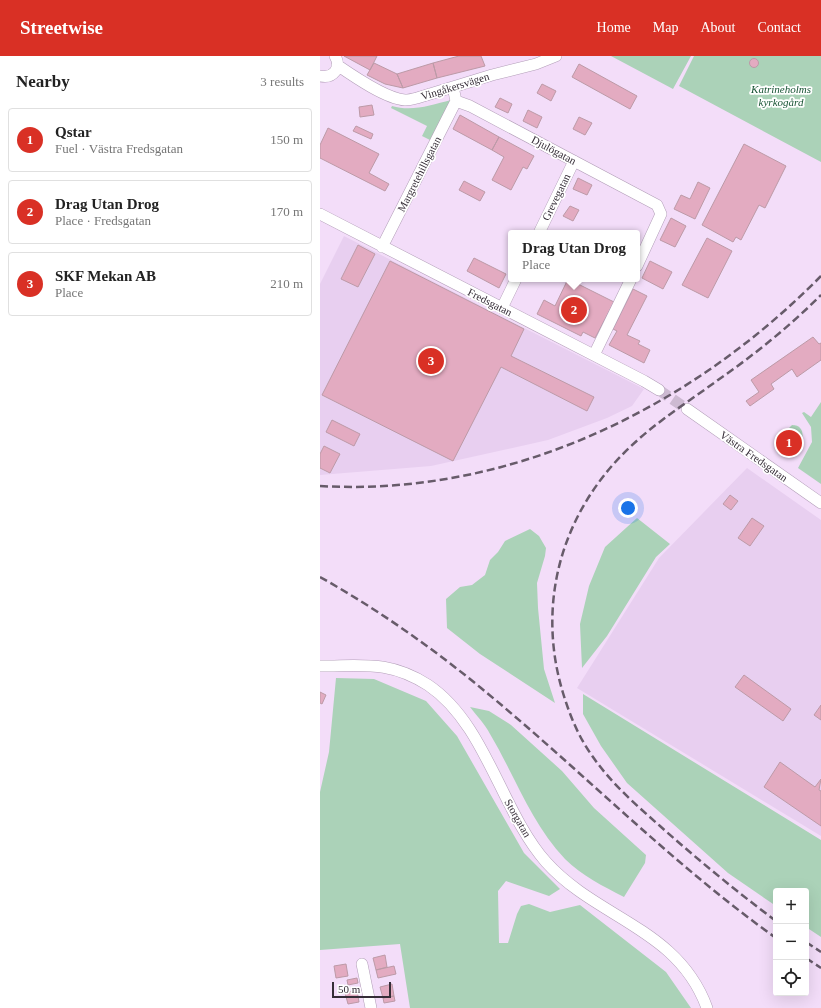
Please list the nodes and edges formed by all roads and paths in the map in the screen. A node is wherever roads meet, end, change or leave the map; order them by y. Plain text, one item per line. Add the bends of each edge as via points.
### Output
1 (556, 56) edge
2 (336, 61) edge
3 (323, 77) edge
4 (356, 78) junction
5 (453, 87) junction
6 (456, 101) junction
7 (574, 161) junction
8 (320, 214) edge
9 (540, 230) edge
10 (382, 247) junction
11 (640, 260) edge
12 (515, 282) edge
13 (630, 282) edge
14 (502, 308) junction
15 (594, 355) junction
16 (659, 390) tunnel mouth
17 (687, 409) tunnel mouth
18 (821, 503) edge
19 (320, 666) edge
20 (362, 964) dead end
21 (371, 1008) edge
22 (707, 1008) edge

1 - 5 street, Vingåkersvägen
2 - 3 street via 335,72
2 - 4 street, Vingåkersvägen
3 - 4 street, Vingåkersvägen
4 - 5 street, Vingåkersvägen via 405,100
5 - 6 street
6 - 7 street, Djulögatan
6 - 10 street, Margretehillsgatan
7 - 9 street, Grevegatan
7 - 11 street, Djulögatan via 650,201 661,210 659,222
8 - 10 street, Fredsgatan
10 - 14 street, Fredsgatan
12 - 14 street
13 - 15 street
14 - 15 street, Fredsgatan
15 - 16 street, Fredsgatan
17 - 18 street, Västra Fredsgatan
19 - 22 street, Storgatan via 384,666 411,676 439,694 465,723 524,831 545,861 577,890 634,925 674,956 694,980
20 - 21 street

